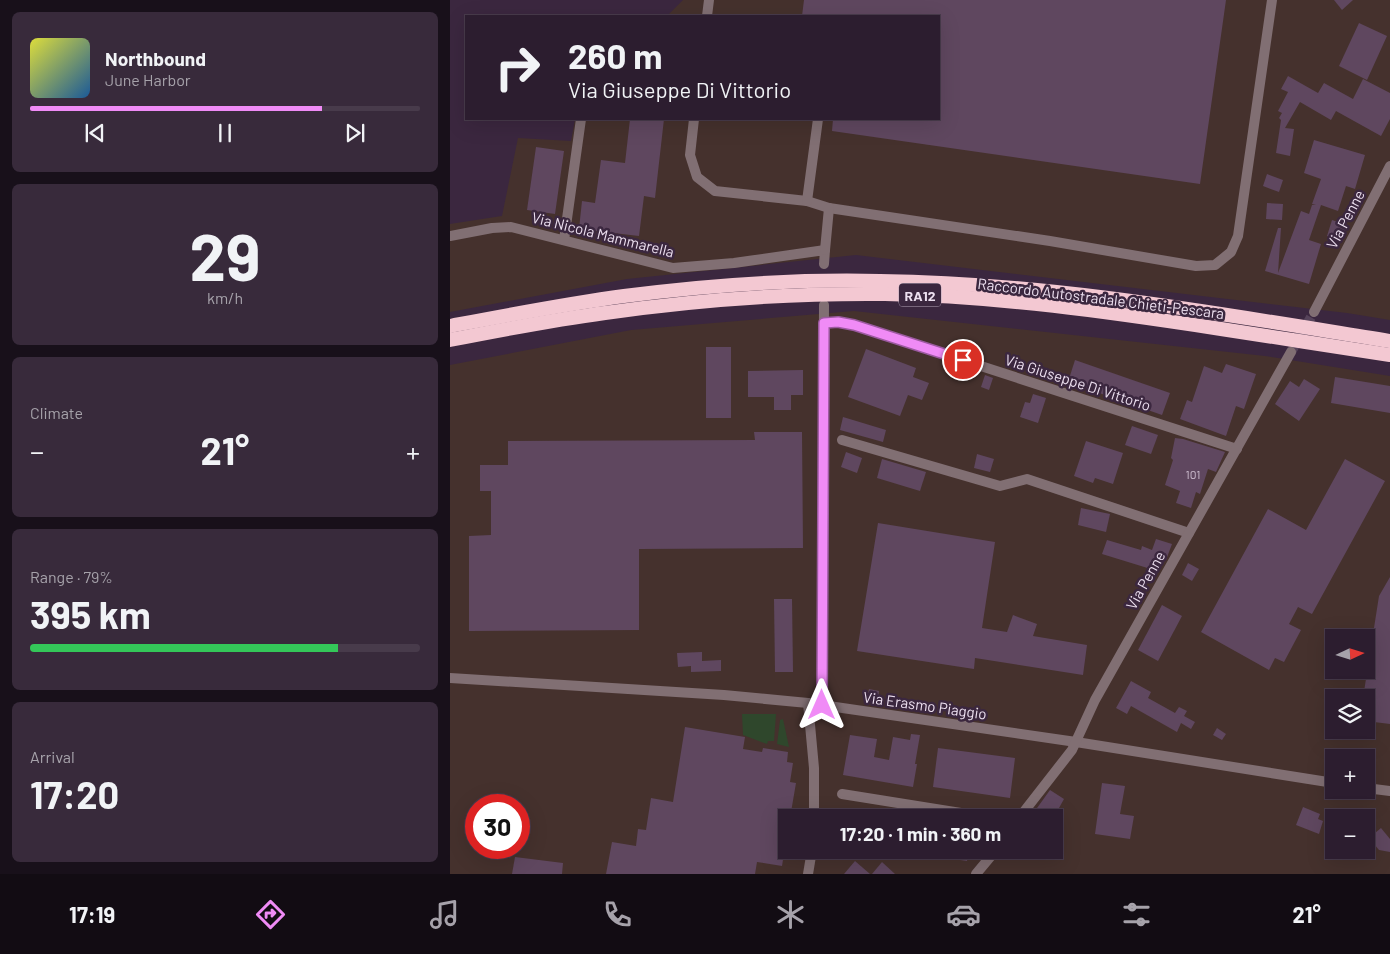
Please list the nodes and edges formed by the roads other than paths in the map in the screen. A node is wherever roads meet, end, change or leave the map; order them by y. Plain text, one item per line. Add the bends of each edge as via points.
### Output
1 (709, 0) edge
2 (1272, 0) edge
3 (707, 15) edge
4 (581, 120) edge
5 (694, 120) edge
6 (818, 120) edge
7 (1390, 166) edge
8 (807, 201) junction
9 (829, 208) junction
10 (450, 236) edge
11 (564, 240) junction
12 (825, 250) junction
13 (824, 264) dead end
14 (824, 304) dead end
15 (1314, 312) tunnel mouth
16 (824, 323) junction
17 (450, 326) edge
18 (450, 340) edge
19 (1390, 342) edge
20 (1292, 352) tunnel mouth
21 (1390, 355) edge
22 (842, 440) dead end
23 (1237, 449) junction
24 (1189, 533) junction
25 (450, 678) edge
26 (808, 703) junction
27 (822, 705) junction
28 (1076, 742) junction
29 (1325, 782) edge
30 (1375, 789) edge
31 (1390, 791) edge
32 (842, 794) dead end
33 (1390, 801) edge
34 (814, 809) edge
35 (936, 809) edge
36 (1026, 809) edge
37 (810, 859) edge
38 (988, 859) edge
39 (808, 874) edge
40 (976, 874) edge

1 - 3 street
2 - 9 street via 1238,236 1231,252 1215,265 1196,266
4 - 11 street
5 - 8 street via 690,155 696,178 716,191
6 - 8 street
7 - 15 street, Via Penne
8 - 9 street
9 - 12 street
10 - 11 street, Via Nicola Mammarella via 511,227
11 - 12 street, Via Nicola Mammarella via 674,268 734,264
12 - 13 street
14 - 16 street
16 - 23 street, Via Giuseppe Di Vittorio via 854,325
16 - 27 street
17 - 19 highway, Raccordo Autostradale Chieti-Pescara / RA12 via 570,304 662,292 733,285 878,280 1060,292
18 - 21 highway, Raccordo Autostradale Chieti-Pescara / RA12 via 574,317 672,304 783,296 883,294 1061,306
20 - 23 street, Via Penne
22 - 24 street via 1000,486 1027,479
23 - 24 street, Via Penne
24 - 28 street, Via Penne via 1095,700
25 - 26 street, Via Erasmo Piaggio
26 - 27 street, Via Erasmo Piaggio
26 - 34 street
27 - 28 street, Via Erasmo Piaggio
28 - 29 street, Via Erasmo Piaggio
28 - 36 street, Via Penne
30 - 31 street
31 - 33 street
32 - 35 street
37 - 39 street
38 - 40 street

